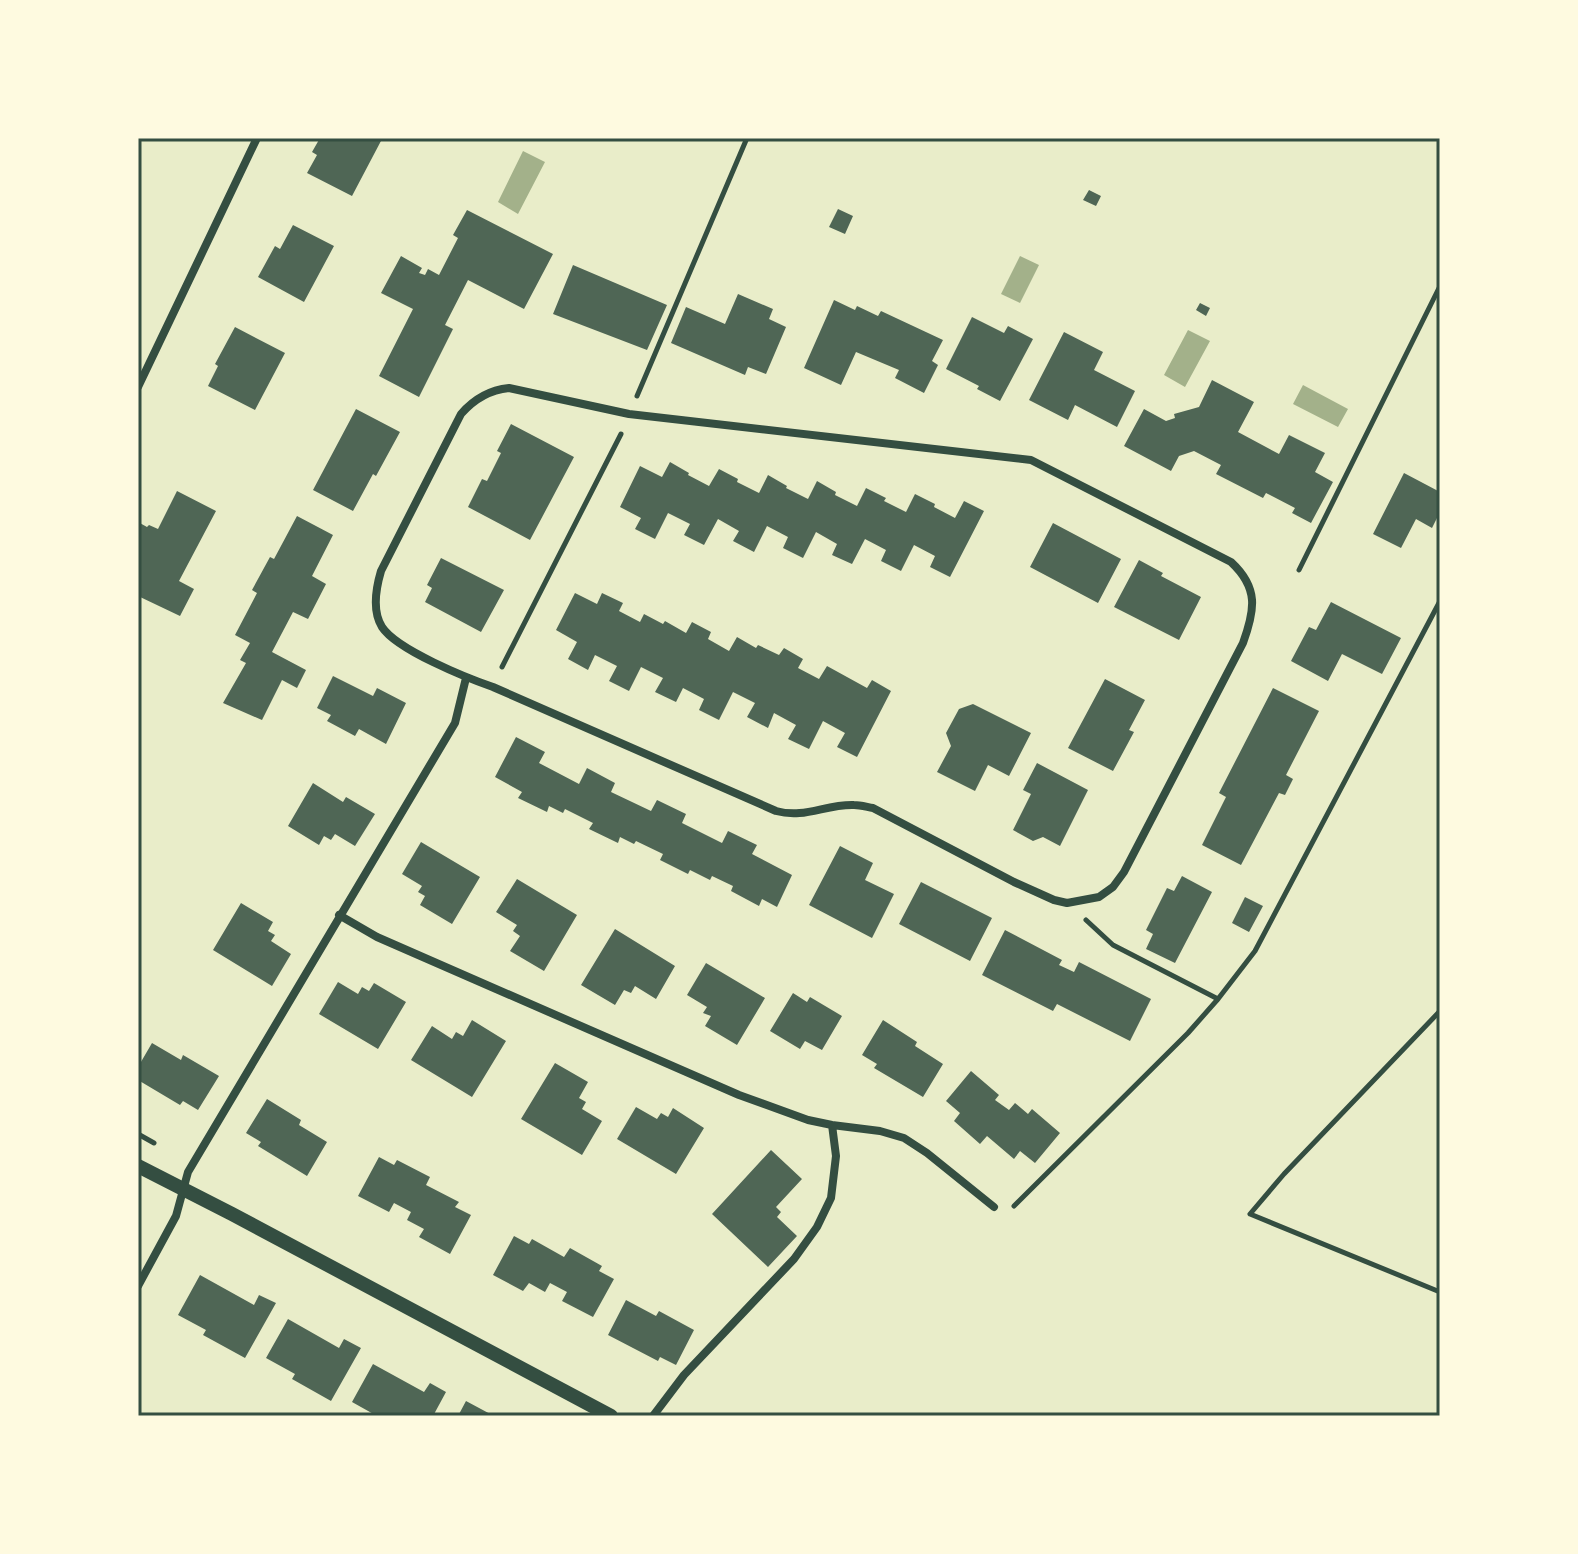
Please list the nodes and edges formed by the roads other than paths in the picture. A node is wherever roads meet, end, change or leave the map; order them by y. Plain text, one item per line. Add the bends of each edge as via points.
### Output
1 (257, 138) edge
2 (138, 387) edge
3 (466, 678) junction
4 (339, 915) junction
5 (832, 1125) junction
6 (138, 1166) edge
7 (184, 1189) junction
8 (994, 1207) road end
9 (138, 1286) edge
10 (611, 1416) edge
11 (653, 1416) edge

1 - 2 street
3 - 3 street via 381,626 377,584 461,414 480,397 509,388 629,414 1031,460 1231,562 1244,573 1253,608 1243,643 1124,872 1099,897 1067,903 1014,882 873,808 854,805 790,815 776,811
3 - 4 street via 455,723
4 - 5 street via 377,937 739,1095
4 - 7 street via 188,1172
5 - 8 street via 904,1138
5 - 11 street via 836,1156 831,1198 817,1227
6 - 7 street
7 - 9 street via 176,1216
7 - 10 street

